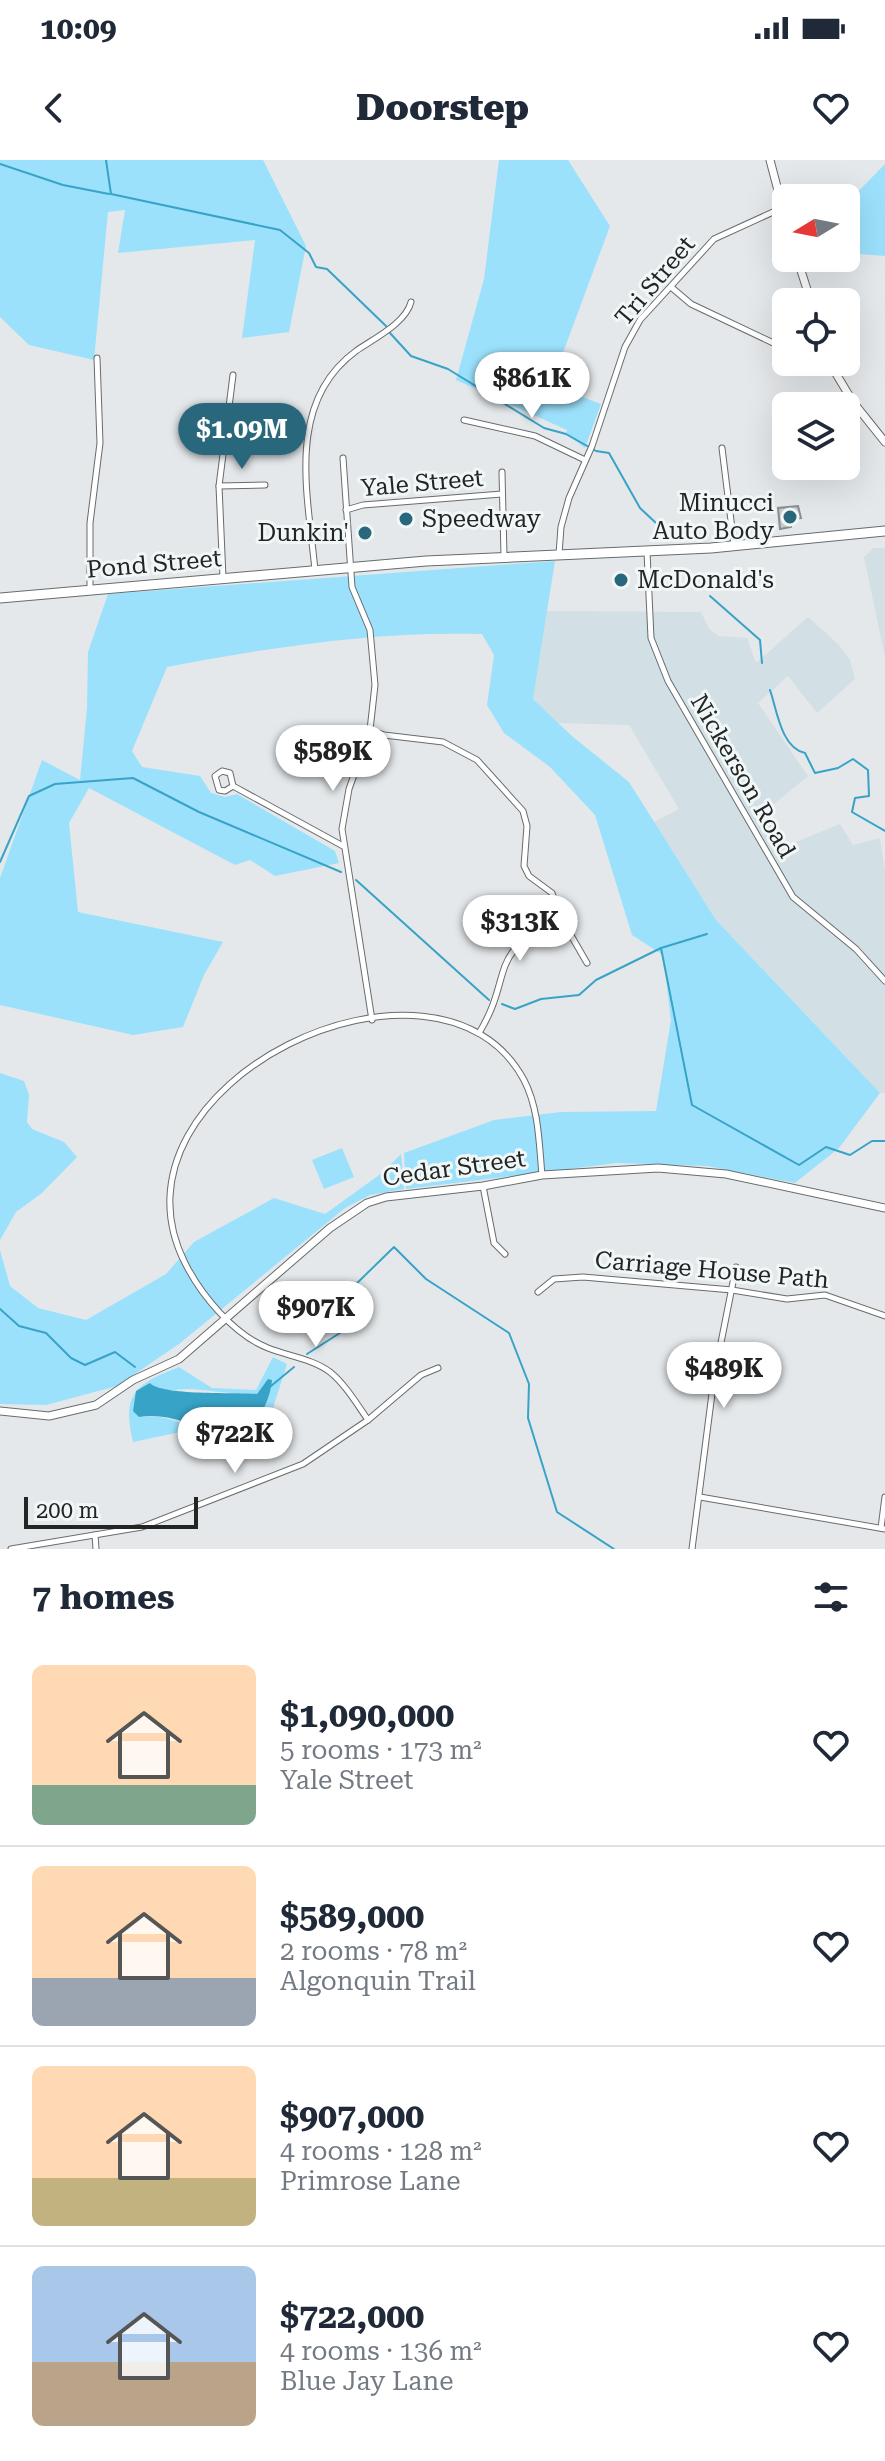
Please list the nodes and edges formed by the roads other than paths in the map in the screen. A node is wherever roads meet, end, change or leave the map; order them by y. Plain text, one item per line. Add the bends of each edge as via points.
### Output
1 (770, 160) edge
2 (776, 184) edge
3 (772, 213) edge
4 (671, 287) junction
5 (411, 302) dead end
6 (772, 342) edge
7 (97, 358) dead end
8 (233, 375) dead end
9 (836, 376) edge
10 (464, 420) dead end
11 (885, 442) edge
12 (722, 448) dead end
13 (343, 458) dead end
14 (585, 460) junction
15 (502, 472) dead end
16 (265, 485) dead end
17 (219, 486) junction
18 (502, 494) junction
19 (346, 510) junction
20 (885, 531) edge
21 (734, 546) junction
22 (647, 550) junction
23 (559, 554) junction
24 (504, 556) junction
25 (350, 567) junction
26 (315, 570) junction
27 (223, 578) junction
28 (90, 589) junction
29 (0, 598) edge
30 (370, 730) junction
31 (233, 786) dead end
32 (344, 846) junction
33 (561, 918) junction
34 (587, 963) dead end
35 (885, 981) edge
36 (372, 1020) junction
37 (479, 1033) junction
38 (542, 1175) junction
39 (483, 1186) junction
40 (885, 1208) edge
41 (505, 1254) dead end
42 (736, 1267) dead end
43 (732, 1290) junction
44 (538, 1292) dead end
45 (885, 1316) edge
46 (227, 1318) junction
47 (438, 1368) dead end
48 (0, 1411) edge
49 (368, 1420) junction
50 (700, 1497) junction
51 (885, 1497) edge
52 (883, 1528) edge
53 (95, 1535) junction
54 (11, 1549) edge
55 (96, 1549) edge
56 (692, 1549) edge

1 - 2 street
3 - 4 street, Tri Street via 714,239
4 - 6 street via 691,304
4 - 14 street, Tri Street via 629,338
5 - 26 street via 397,321 350,356 318,393 304,457
7 - 28 street via 100,443 90,523
8 - 17 street
9 - 11 street
10 - 14 street via 535,436
12 - 21 street
13 - 19 street
14 - 23 street, Tri Street via 563,517
15 - 18 street
16 - 17 street
17 - 27 street
18 - 19 street, Yale Street
18 - 24 street
19 - 25 street
20 - 21 main road, Pond Street
21 - 22 main road, Pond Street
22 - 23 main road, Pond Street
22 - 35 street, Nickerson Road via 651,638 668,681 793,897 856,949
23 - 24 main road, Pond Street
24 - 25 main road, Pond Street
25 - 26 main road, Pond Street
25 - 30 street via 355,598 370,630 375,685
26 - 27 main road, Pond Street
27 - 28 main road, Pond Street
28 - 29 main road, Pond Street
30 - 32 street via 345,805
30 - 33 street via 443,742 477,760 523,811 524,866 552,893
31 - 32 street
32 - 36 street
33 - 34 street
33 - 37 street via 528,934 507,957 497,1000
36 - 37 street via 425,1015
36 - 46 street via 321,1029 279,1049 214,1100 182,1143 170,1192 175,1240 191,1274
37 - 38 street via 510,1059 528,1089
38 - 39 street, Cedar Street
38 - 40 street, Cedar Street via 632,1168 705,1171
39 - 41 street via 494,1243
39 - 46 street, Cedar Street via 367,1203 330,1228
42 - 43 street
43 - 44 street, Carriage House Path via 583,1277 554,1279
43 - 45 street, Carriage House Path via 787,1299 834,1296
43 - 50 street via 714,1378
46 - 48 street, Cedar Street via 179,1359 96,1405 49,1416
46 - 49 street via 257,1344 328,1370
47 - 49 street via 421,1375
49 - 53 street via 303,1464 142,1527
50 - 52 street
50 - 56 street
51 - 52 street
53 - 54 street
53 - 55 street

